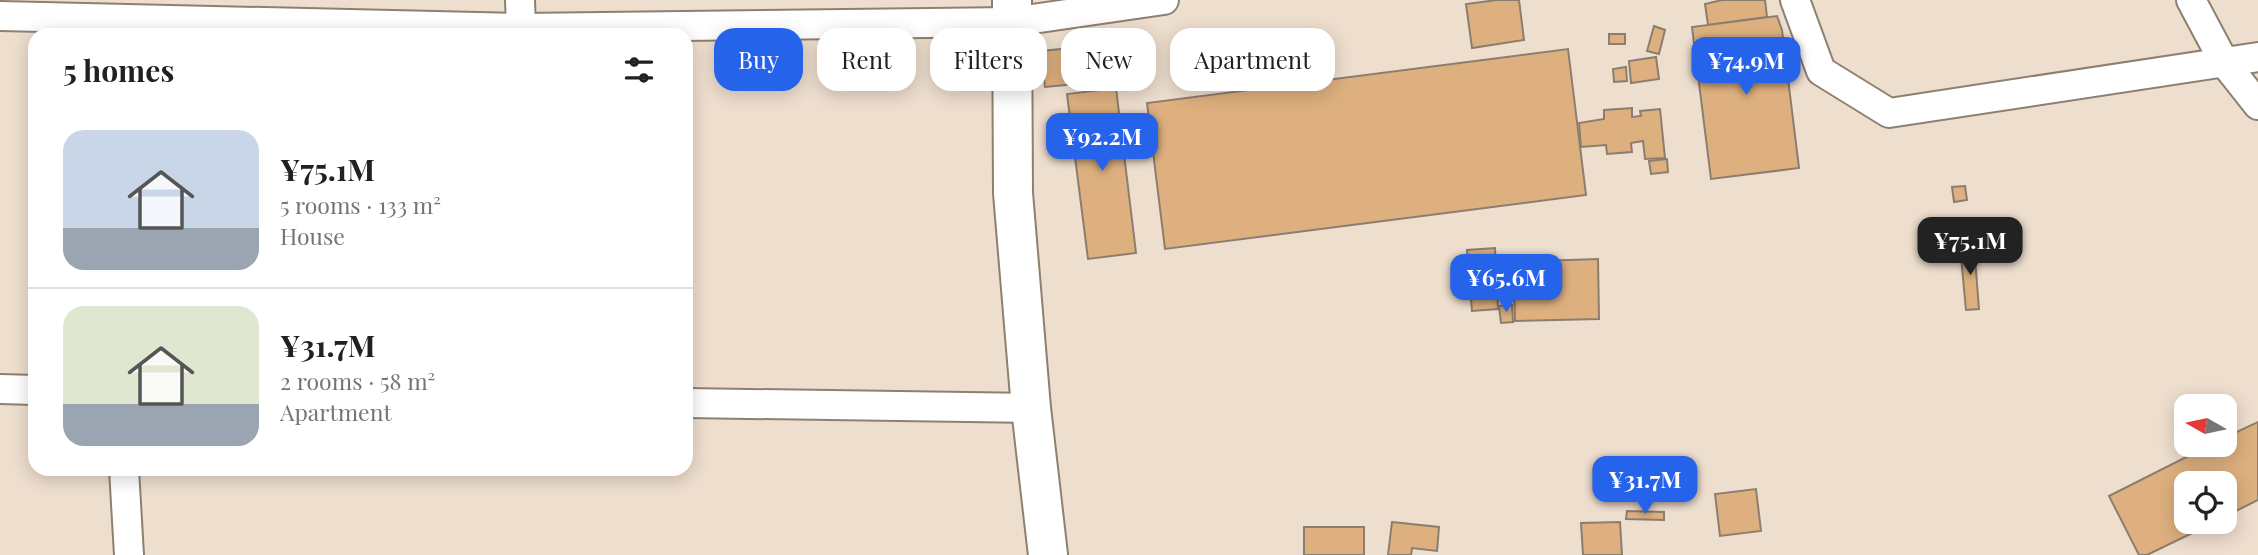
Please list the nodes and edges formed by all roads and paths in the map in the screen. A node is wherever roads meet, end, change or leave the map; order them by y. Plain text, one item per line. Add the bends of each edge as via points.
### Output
1 (520, 0) edge
2 (1164, 0) edge
3 (1795, 0) edge
4 (2191, 0) edge
5 (1012, 11) edge
6 (0, 16) edge
7 (521, 28) junction
8 (2258, 57) edge
9 (2224, 62) junction
10 (2258, 105) edge
11 (0, 389) edge
12 (28, 390) edge
13 (693, 403) edge
14 (1031, 408) junction
15 (124, 476) edge
16 (129, 555) edge
17 (1048, 555) edge

1 - 7 street
2 - 5 street
3 - 9 street via 1821,71 1889,113
4 - 9 street
5 - 7 street
5 - 14 street via 1013,193
6 - 7 street
8 - 9 street
9 - 10 street
11 - 12 street
13 - 14 street
14 - 17 street
15 - 16 street

